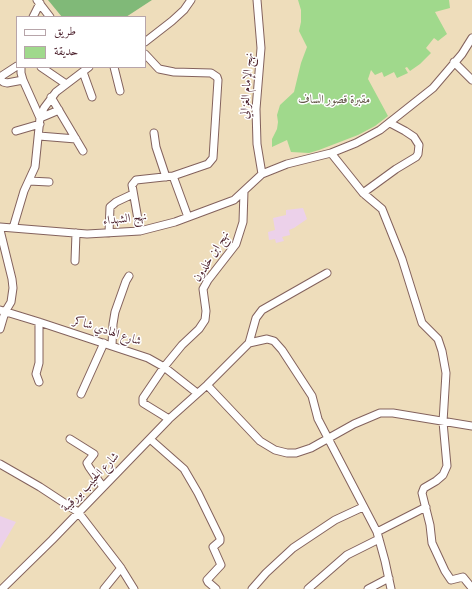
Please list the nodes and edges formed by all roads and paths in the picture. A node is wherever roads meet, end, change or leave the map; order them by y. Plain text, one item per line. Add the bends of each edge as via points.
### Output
1 (191, 0) edge
2 (257, 0) edge
3 (38, 2) edge
4 (33, 16) edge
5 (49, 16) edge
6 (472, 38) edge
7 (146, 41) edge
8 (146, 55) edge
9 (454, 62) junction
10 (16, 67) edge
11 (21, 68) edge
12 (42, 68) edge
13 (88, 68) edge
14 (114, 68) edge
15 (83, 72) junction
16 (0, 78) edge
17 (22, 80) junction
18 (472, 80) edge
19 (66, 84) junction
20 (120, 91) dead end
21 (52, 97) junction
22 (92, 98) dead end
23 (59, 110) junction
24 (40, 121) junction
25 (390, 123) junction
26 (16, 131) dead end
27 (154, 133) dead end
28 (39, 136) junction
29 (76, 140) junction
30 (83, 150) dead end
31 (331, 153) junction
32 (262, 174) junction
33 (170, 176) junction
34 (29, 181) junction
35 (49, 182) dead end
36 (244, 191) junction
37 (364, 193) junction
38 (133, 194) junction
39 (188, 217) junction
40 (0, 227) edge
41 (13, 228) junction
42 (0, 230) edge
43 (140, 231) junction
44 (76, 233) junction
45 (109, 233) junction
46 (75, 262) dead end
47 (327, 273) dead end
48 (129, 276) dead end
49 (3, 311) edge
50 (39, 322) junction
51 (0, 329) edge
52 (104, 343) junction
53 (249, 343) junction
54 (112, 345) junction
55 (164, 367) junction
56 (38, 382) dead end
57 (207, 385) junction
58 (197, 393) junction
59 (81, 394) dead end
60 (169, 420) junction
61 (444, 422) junction
62 (472, 426) edge
63 (328, 438) junction
64 (70, 439) dead end
65 (150, 439) junction
66 (0, 464) edge
67 (103, 487) junction
68 (363, 507) junction
69 (426, 507) junction
70 (78, 512) junction
71 (378, 535) junction
72 (121, 568) junction
73 (389, 578) junction
74 (472, 588) edge
75 (2, 589) edge
76 (104, 589) edge
77 (134, 589) edge
78 (216, 589) edge
79 (252, 589) edge
80 (308, 589) edge
81 (368, 589) edge
82 (391, 589) edge

1 - 7 street via 172,21
2 - 32 street, نهج الإمام الغزالي via 261,48 256,109 257,144
3 - 4 street
3 - 5 street
6 - 9 street
8 - 33 street via 159,70 211,72 218,80 213,158 208,164
9 - 18 street
9 - 25 street via 428,93
10 - 16 street
11 - 17 street
12 - 19 street
13 - 15 street
14 - 20 street
15 - 19 street
15 - 22 street
16 - 17 street via 7,83
17 - 24 street
19 - 21 street
21 - 23 street
21 - 24 street via 46,104
23 - 24 street
23 - 29 street
24 - 26 street
24 - 28 street
25 - 31 street via 356,143
25 - 37 street via 414,137 419,145 418,154
27 - 33 street via 156,147
28 - 29 street
28 - 34 street via 35,167
29 - 30 street
31 - 32 street via 287,164
31 - 37 street
32 - 36 street, نهج الشهداء
33 - 38 street via 136,180 132,185
33 - 39 street
34 - 35 street
34 - 41 street
36 - 39 street, نهج الشهداء via 234,200
36 - 55 street, نهج ابن خلدون via 243,222 236,244 203,289 205,320
37 - 61 street via 382,209 402,259 422,323 438,339 446,372
38 - 43 street
38 - 45 street via 110,207
39 - 43 street, نهج الشهداء
40 - 41 street, نهج الشهداء
41 - 44 street, نهج الشهداء
42 - 49 street via 13,288 11,302
43 - 45 street, نهج الشهداء
44 - 45 street, نهج الشهداء
44 - 46 street
47 - 53 street via 262,310 256,318
48 - 54 street via 115,312
49 - 50 street, شارع الهادي شاكر
49 - 51 street
50 - 52 street, شارع الهادي شاكر
50 - 56 street via 39,363 36,374
52 - 54 street, شارع الهادي شاكر
52 - 59 street
53 - 57 street, شارع الحبيب بورقيبة
53 - 63 street via 270,339 282,350 312,396 318,419
54 - 55 street, شارع الهادي شاكر via 148,358
55 - 58 street, شارع الهادي شاكر
55 - 60 street, نهج ابن خلدون via 142,399 143,403
57 - 58 street, شارع الحبيب بورقيبة
57 - 63 street via 257,438 275,450 287,453 300,452
58 - 60 street, شارع الحبيب بورقيبة
60 - 65 street, شارع الحبيب بورقيبة
61 - 62 street
61 - 63 street via 380,413
61 - 69 street via 447,466 443,475 422,490
63 - 68 street
64 - 67 street via 94,454 87,463
65 - 67 street, شارع الحبيب بورقيبة
65 - 78 street via 184,469 220,538 213,547 221,565 207,580
66 - 70 street
67 - 70 street, شارع الحبيب بورقيبة
68 - 71 street
68 - 79 street via 335,520 293,548
69 - 71 street
69 - 74 street via 432,543 445,571 452,580 463,577
70 - 72 street
70 - 75 street, شارع الحبيب بورقيبة
71 - 73 street
71 - 80 street via 347,555
72 - 76 street
72 - 77 street
73 - 81 street
73 - 82 street

